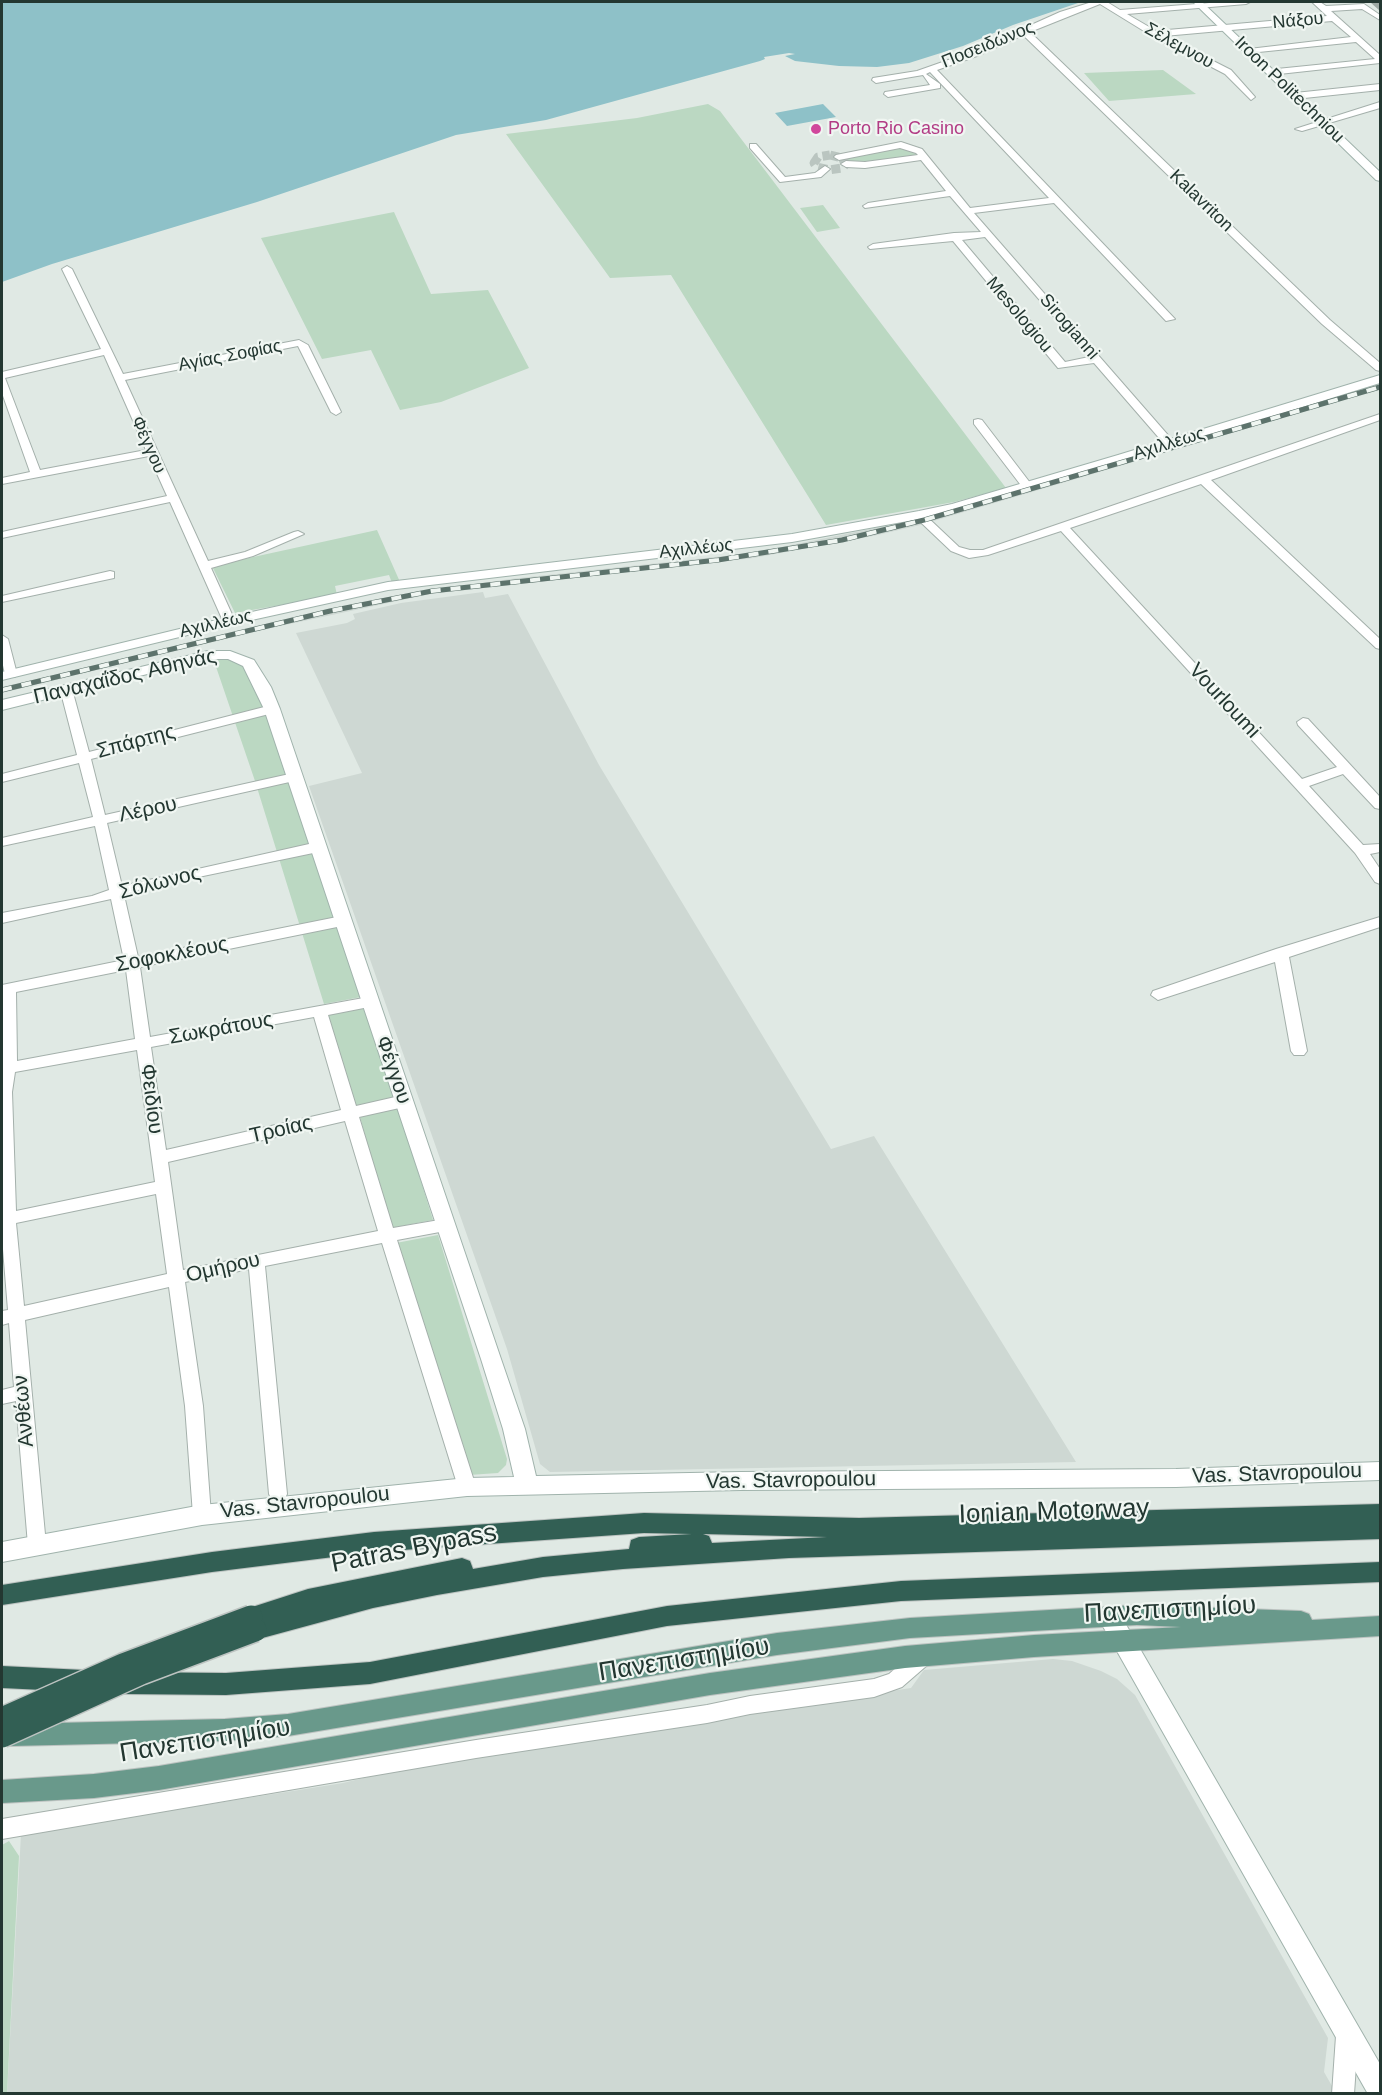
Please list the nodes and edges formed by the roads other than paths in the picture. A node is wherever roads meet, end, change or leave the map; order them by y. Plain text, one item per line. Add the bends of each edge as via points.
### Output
1 (1100, 2) edge
2 (1246, 2) edge
3 (1316, 2) edge
4 (1199, 3) edge
5 (1324, 9) junction
6 (1120, 12) junction
7 (1334, 18) junction
8 (1380, 18) edge
9 (1225, 28) junction
10 (1024, 31) junction
11 (1155, 34) junction
12 (1359, 39) junction
13 (1248, 51) junction
14 (1380, 60) edge
15 (926, 70) junction
16 (1270, 72) junction
17 (876, 80) dead end
18 (1380, 87) edge
19 (888, 94) dead end
20 (1295, 96) junction
21 (1251, 97) dead end
22 (1380, 105) edge
23 (1323, 122) junction
24 (1299, 129) dead end
25 (753, 146) dead end
26 (924, 157) junction
27 (825, 169) dead end
28 (1380, 178) edge
29 (951, 193) junction
30 (1056, 200) junction
31 (868, 206) dead end
32 (967, 211) junction
33 (988, 234) junction
34 (954, 236) junction
35 (873, 247) dead end
36 (67, 269) dead end
37 (1170, 319) dead end
38 (107, 351) junction
39 (1097, 359) junction
40 (1380, 368) edge
41 (2, 375) edge
42 (118, 378) junction
43 (1380, 379) edge
44 (2, 380) edge
45 (336, 412) dead end
46 (1379, 420) edge
47 (978, 422) dead end
48 (1170, 444) junction
49 (151, 452) junction
50 (36, 474) junction
51 (1204, 480) junction
52 (2, 481) edge
53 (1027, 486) junction
54 (172, 498) junction
55 (919, 515) junction
56 (1063, 527) junction
57 (298, 534) dead end
58 (2, 535) edge
59 (204, 566) junction
60 (110, 576) dead end
61 (2, 599) edge
62 (229, 621) junction
63 (2, 639) edge
64 (1380, 645) edge
65 (247, 661) joint
66 (6, 675) edge
67 (66, 689) junction
68 (2, 705) edge
69 (272, 709) junction
70 (1304, 722) dead end
71 (82, 756) junction
72 (1346, 768) junction
73 (294, 777) junction
74 (2, 778) edge
75 (1301, 784) junction
76 (1380, 805) edge
77 (100, 820) junction
78 (2, 842) edge
79 (318, 847) junction
80 (1380, 848) edge
81 (1360, 850) junction
82 (1380, 879) edge
83 (117, 892) junction
84 (2, 918) edge
85 (342, 921) junction
86 (1380, 922) edge
87 (1281, 953) junction
88 (132, 963) junction
89 (5, 989) edge
90 (1158, 995) dead end
91 (369, 1002) junction
92 (320, 1011) junction
93 (144, 1043) junction
94 (1299, 1051) dead end
95 (4, 1068) edge
96 (404, 1101) junction
97 (351, 1114) junction
98 (159, 1158) junction
99 (162, 1187) junction
100 (4, 1219) edge
101 (445, 1225) junction
102 (387, 1235) junction
103 (256, 1260) junction
104 (175, 1279) junction
105 (9, 1316) edge
106 (23, 1392) junction
107 (2, 1396) edge
108 (1380, 1471) edge
109 (527, 1485) junction
110 (467, 1487) junction
111 (278, 1494) dead end
112 (1380, 1514) edge
113 (202, 1515) junction
114 (859, 1528) junction
115 (1380, 1529) edge
116 (37, 1545) junction
117 (2, 1552) edge
118 (729, 1553) joint
119 (1380, 1572) edge
120 (2, 1595) edge
121 (1108, 1616) junction
122 (253, 1623) junction
123 (1380, 1624) edge
124 (1123, 1641) junction
125 (925, 1655) junction
126 (2, 1677) edge
127 (2, 1719) edge
128 (2, 1736) edge
129 (2, 1791) edge
130 (2, 1829) edge
131 (1347, 2030) junction
132 (1380, 2089) edge
133 (1343, 2094) edge

1 - 6 street, Σέλεμνου
1 - 10 street, Ποσειδώνος
2 - 4 street
3 - 5 street
4 - 6 street
4 - 9 street, Iroon Politechniou
5 - 7 street
5 - 8 street via 1364,6
6 - 11 street, Σέλεμνου
7 - 9 street, Νάξου
7 - 12 street
9 - 11 street, Νάξου
9 - 13 street, Iroon Politechniou
10 - 15 street, Ποσειδώνος
10 - 40 street, Kalavriton via 1326,322
11 - 21 street, Σέλεμνου via 1228,72
12 - 13 street
12 - 14 street
13 - 16 street, Iroon Politechniou
14 - 16 street
15 - 17 street, Ποσειδώνος
15 - 19 street via 937,86
15 - 30 street
16 - 20 street, Iroon Politechniou
18 - 20 street
20 - 23 street, Iroon Politechniou
22 - 23 street
23 - 24 street
23 - 28 street, Iroon Politechniou
25 - 27 street via 783,180 818,175
26 - 26 street via 865,165 842,161 855,152 904,145
26 - 29 street, Sirogianni
29 - 31 street
29 - 32 street, Sirogianni
30 - 32 street
30 - 37 street
32 - 33 street, Sirogianni
33 - 34 street
33 - 39 street, Sirogianni
34 - 35 street
34 - 39 street, Mesologiou via 1062,366
36 - 38 street, Φέγγου
38 - 41 street
38 - 42 street, Φέγγου
39 - 48 street, Sirogianni
42 - 45 street, Αγίας Σοφίας via 299,343
42 - 49 street, Φέγγου
43 - 48 street, Αχιλλέως
44 - 50 street
46 - 51 street
47 - 53 street
48 - 53 street, Αχιλλέως
49 - 50 street
49 - 54 street, Φέγγου
50 - 52 street
51 - 56 street
51 - 64 street
53 - 55 street, Αχιλλέως
54 - 58 street
54 - 59 street, Φέγγου
55 - 56 street via 955,549 974,554
55 - 62 street, Αχιλλέως via 792,538 415,581
56 - 75 street, Vourloumi
57 - 59 street via 249,554
59 - 62 street, Φέγγου
60 - 61 street
62 - 66 street, Αχιλλέως
63 - 66 street
65 - 67 street, Παναχαΐδος Αθηνάς via 213,654
65 - 69 street, Φέγγου via 264,687
67 - 68 street, Παναχαΐδος Αθηνάς
67 - 71 street, Φειδίου
69 - 71 street, Σπάρτης
69 - 73 street, Φέγγου
70 - 72 street
71 - 74 street, Σπάρτης
71 - 77 street, Φειδίου
72 - 75 street
72 - 76 street
73 - 77 street, Λέρου
73 - 79 street, Φέγγου
75 - 81 street, Vourloumi
77 - 78 street, Λέρου
77 - 83 street, Φειδίου
79 - 83 street, Σόλωνος
79 - 85 street, Φέγγου
80 - 81 street
81 - 82 street, Vourloumi
83 - 84 street, Σόλωνος
83 - 88 street, Φειδίου
85 - 88 street, Σοφοκλέους
85 - 91 street, Φέγγου
86 - 87 street
87 - 90 street
87 - 94 street
88 - 89 street, Σοφοκλέους
88 - 93 street, Φειδίου
89 - 95 street, Ανθέων via 10,1055
91 - 92 street, Σωκράτους
91 - 96 street, Φέγγου
92 - 93 street, Σωκράτους
92 - 97 street
93 - 95 street, Σωκράτους
93 - 98 street, Φειδίου
95 - 100 street, Ανθέων
96 - 97 street, Τροίας
96 - 101 street, Φέγγου
97 - 98 street, Τροίας
97 - 102 street
98 - 99 street, Φειδίου
99 - 100 street
99 - 104 street, Φειδίου
100 - 105 street, Ανθέων
101 - 102 street, Ομήρου
101 - 109 street, Φέγγου via 514,1429
102 - 103 street, Ομήρου
102 - 110 street
103 - 104 street, Ομήρου
103 - 111 street
104 - 105 street, Ομήρου
104 - 113 street, Φειδίου via 194,1407
105 - 106 street, Ανθέων
106 - 107 street
106 - 116 street, Ανθέων
108 - 109 street, Vas. Stavropoulou
109 - 110 street, Vas. Stavropoulou
110 - 113 street, Vas. Stavropoulou
112 - 114 highway, Ionian Motorway
113 - 116 street, Vas. Stavropoulou
114 - 120 highway via 644,1523 435,1537 212,1562
114 - 122 highway, Patras Bypass via 766,1541 666,1544 489,1563 308,1599
115 - 118 highway, Ionian Motorway
116 - 117 street, Vas. Stavropoulou
118 - 122 highway, Patras Bypass via 623,1559 493,1574
119 - 126 highway via 901,1591 667,1616 446,1660 336,1677 226,1684
121 - 123 main road, Πανεπιστημίου
121 - 124 street
121 - 128 main road, Πανεπιστημίου via 943,1625 777,1644 288,1725 215,1731
122 - 127 highway, Patras Bypass, bridge via 123,1665
122 - 128 highway, Patras Bypass, bridge
123 - 124 main road, Πανεπιστημίου
124 - 125 main road, Πανεπιστημίου
124 - 131 street
125 - 129 main road, Πανεπιστημίου via 689,1687 171,1776 94,1786
125 - 130 street via 895,1681 874,1688 476,1749
131 - 132 street
131 - 133 street

